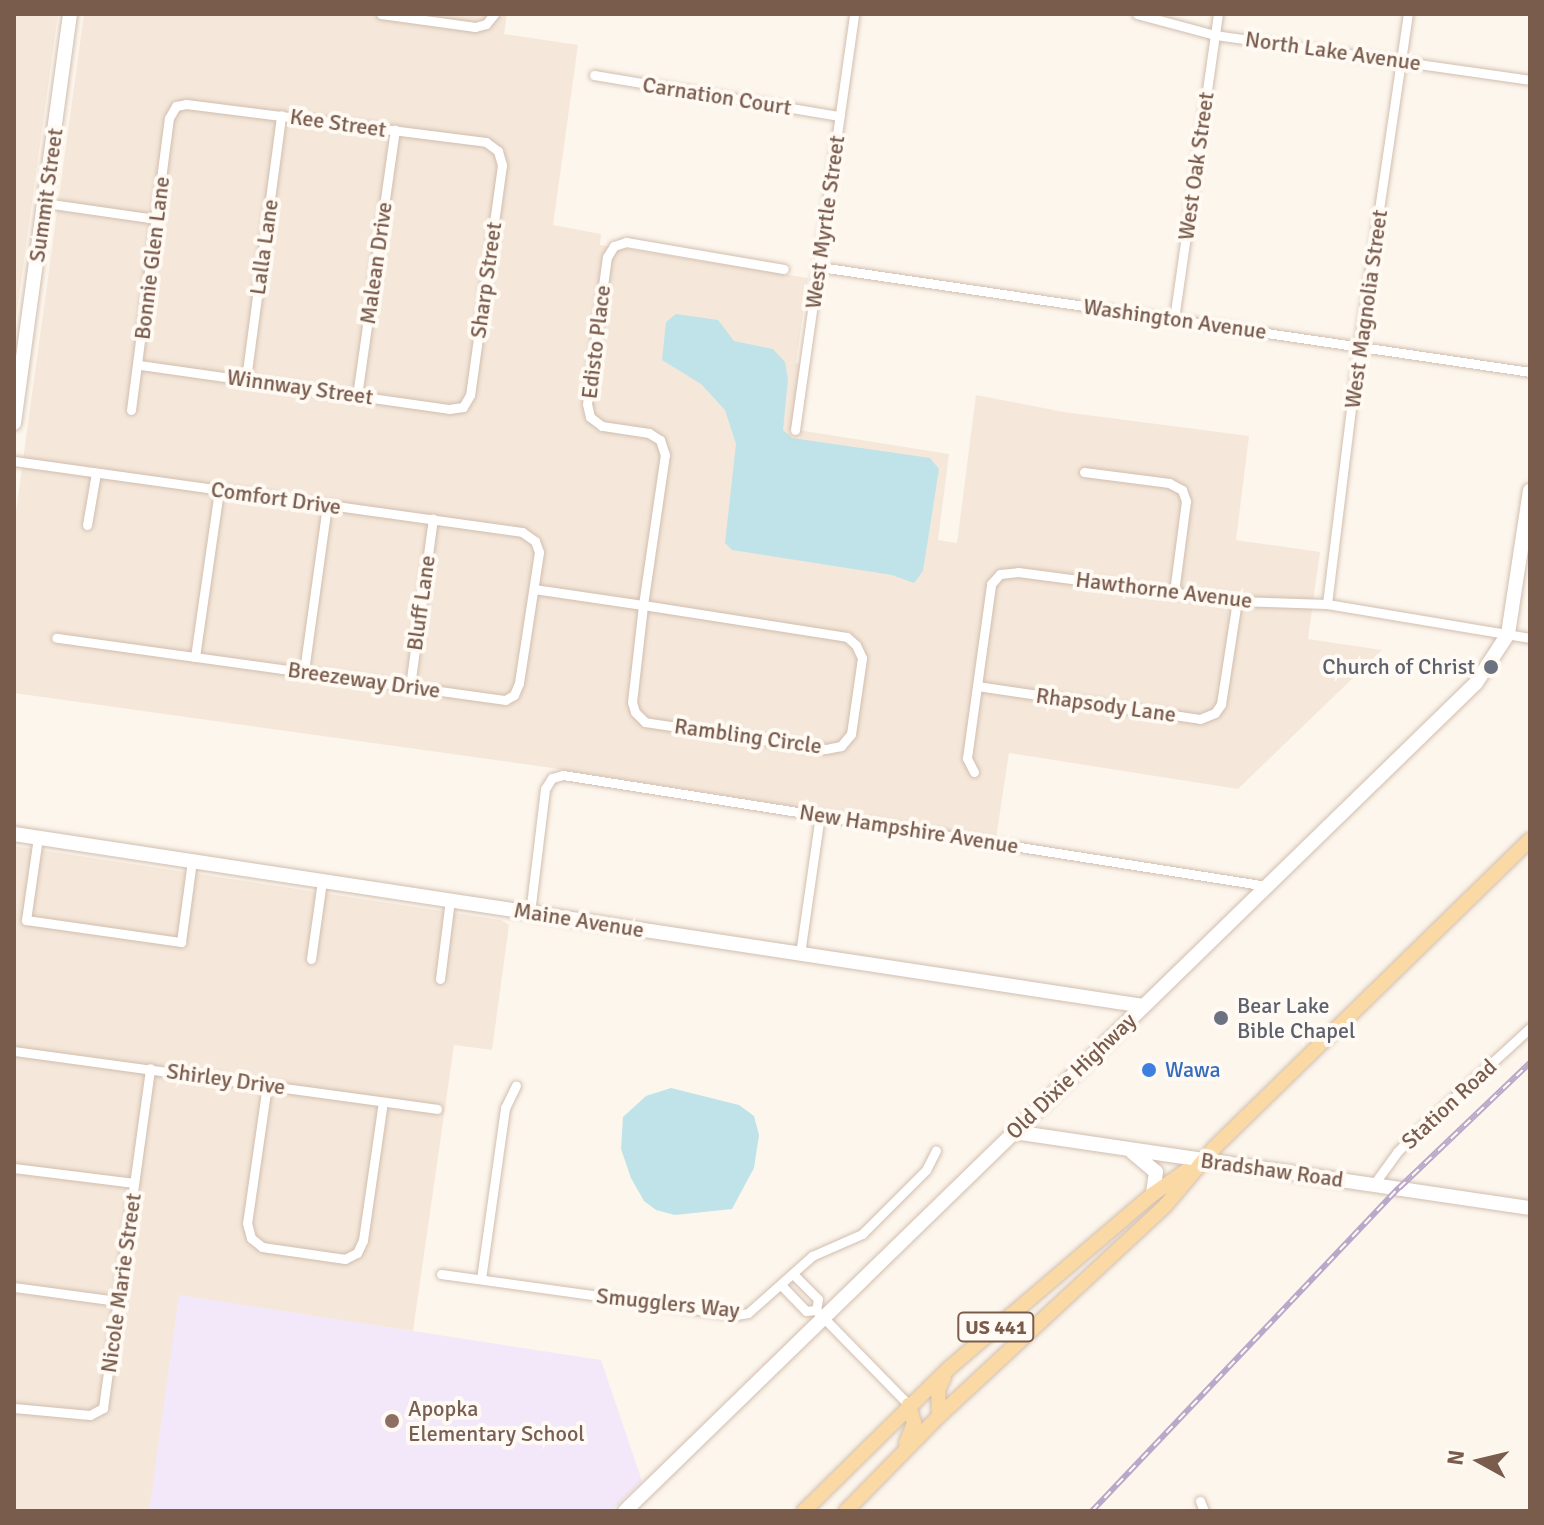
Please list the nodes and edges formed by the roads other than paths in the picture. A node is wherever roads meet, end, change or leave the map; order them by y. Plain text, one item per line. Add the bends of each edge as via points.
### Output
1 (70, 14) edge
2 (381, 14) edge
3 (494, 14) edge
4 (854, 14) edge
5 (1137, 14) edge
6 (1218, 14) edge
7 (1408, 14) edge
8 (1215, 35) junction
9 (1402, 60) junction
10 (594, 75) dead end
11 (1530, 80) edge
12 (176, 106) joint
13 (281, 115) junction
14 (840, 116) junction
15 (395, 130) junction
16 (498, 151) joint
17 (45, 203) junction
18 (156, 219) junction
19 (820, 267) junction
20 (784, 269) dead end
21 (1174, 319) junction
22 (1359, 345) junction
23 (138, 365) junction
24 (1530, 372) edge
25 (246, 379) junction
26 (357, 396) junction
27 (463, 407) joint
28 (131, 410) dead end
29 (14, 423) edge
30 (795, 430) dead end
31 (14, 461) edge
32 (1084, 472) dead end
33 (96, 473) junction
34 (219, 490) junction
35 (1530, 491) edge
36 (327, 505) junction
37 (433, 519) junction
38 (87, 525) dead end
39 (535, 541) joint
40 (534, 589) junction
41 (1174, 592) junction
42 (1237, 601) junction
43 (1327, 604) junction
44 (643, 605) junction
45 (1508, 634) junction
46 (56, 638) dead end
47 (1530, 638) edge
48 (195, 657) junction
49 (304, 671) junction
50 (410, 686) junction
51 (977, 686) junction
52 (974, 772) dead end
53 (820, 815) junction
54 (14, 834) edge
55 (38, 837) junction
56 (1530, 840) edge
57 (192, 861) junction
58 (322, 881) junction
59 (1267, 886) junction
60 (450, 900) junction
61 (530, 913) junction
62 (800, 954) junction
63 (311, 959) dead end
64 (440, 979) dead end
65 (1143, 1006) junction
66 (1530, 1028) edge
67 (14, 1051) edge
68 (150, 1068) junction
69 (267, 1085) junction
70 (516, 1085) dead end
71 (383, 1102) junction
72 (437, 1109) dead end
73 (1014, 1132) junction
74 (936, 1150) dead end
75 (1128, 1150) junction
76 (1203, 1159) junction
77 (14, 1168) edge
78 (134, 1183) junction
79 (1374, 1184) junction
80 (1153, 1194) junction
81 (1530, 1208) edge
82 (441, 1274) dead end
83 (793, 1274) junction
84 (481, 1279) junction
85 (781, 1285) junction
86 (14, 1287) edge
87 (809, 1290) junction
88 (118, 1301) junction
89 (797, 1301) junction
90 (820, 1314) junction
91 (948, 1369) junction
92 (909, 1405) junction
93 (14, 1408) edge
94 (939, 1416) junction
95 (901, 1454) junction
96 (625, 1511) edge
97 (804, 1511) edge
98 (846, 1511) edge

1 - 17 street, Summit Street
2 - 3 street via 475,27
4 - 14 street, West Myrtle Street
5 - 8 street, North Lake Avenue
6 - 8 street, West Oak Street
7 - 9 street, West Magnolia Street
8 - 9 street, North Lake Avenue
8 - 21 street, West Oak Street
9 - 11 street, North Lake Avenue
9 - 22 street, West Magnolia Street
10 - 14 street, Carnation Court
12 - 13 street, Kee Street
12 - 18 street, Bonnie Glen Lane via 169,118
13 - 15 street, Kee Street
13 - 25 street, Lalla Lane
14 - 19 street, West Myrtle Street
15 - 16 street, Kee Street via 486,142
15 - 26 street, Malean Drive
16 - 27 street, Sharp Street via 502,165 475,364
17 - 18 street
17 - 29 street, Summit Street
18 - 23 street, Bonnie Glen Lane
19 - 21 street, Washington Avenue
19 - 30 street, West Myrtle Street
20 - 44 street, Edisto Place via 626,242 614,246 607,257 587,404 590,417 602,426 649,433 660,440 665,455
21 - 22 street, Washington Avenue
22 - 24 street, Washington Avenue
22 - 43 street, West Magnolia Street
23 - 25 street, Winnway Street
23 - 28 street, Bonnie Glen Lane
25 - 26 street, Winnway Street
26 - 27 street, Winnway Street
31 - 33 street, Comfort Drive
32 - 41 street via 1169,483 1182,490 1186,501
33 - 34 street, Comfort Drive
33 - 38 street
34 - 36 street, Comfort Drive
34 - 48 street
35 - 45 street
36 - 37 street, Comfort Drive
36 - 49 street
37 - 39 street, Comfort Drive via 522,532
37 - 50 street, Bluff Lane
39 - 40 street, Breezeway Drive via 539,552
40 - 44 street, Rambling Circle
40 - 50 street, Breezeway Drive via 514,695 505,700
41 - 42 street, Hawthorne Avenue
41 - 51 street, Hawthorne Avenue via 1000,574 991,584
42 - 43 street, Hawthorne Avenue
42 - 51 street, Rhapsody Lane via 1221,704 1200,719
43 - 45 street, Hawthorne Avenue
44 - 44 street, Rambling Circle via 847,637 862,658 851,734 841,746 825,749 645,722 632,702
45 - 47 street, Hawthorne Avenue
45 - 59 street, Old Dixie Highway via 1476,683
46 - 48 street, Breezeway Drive
48 - 49 street, Breezeway Drive
49 - 50 street, Breezeway Drive
51 - 52 street, Hawthorne Avenue via 967,758
53 - 59 street, New Hampshire Avenue
53 - 61 street, New Hampshire Avenue via 563,775 552,778 545,789
53 - 62 street
54 - 55 street, Maine Avenue
55 - 57 street, Maine Avenue
55 - 57 street via 26,920 181,942
56 - 76 main road, US 441
57 - 58 street, Maine Avenue
58 - 60 street, Maine Avenue
58 - 63 street
59 - 65 street, Old Dixie Highway
60 - 61 street, Maine Avenue
60 - 64 street
61 - 62 street, Maine Avenue
62 - 65 street, Maine Avenue
65 - 73 street, Old Dixie Highway
66 - 79 street, Station Road via 1424,1125
67 - 68 street, Shirley Drive
68 - 69 street, Shirley Drive
68 - 78 street, Nicole Marie Street
69 - 71 street, Shirley Drive
69 - 71 street via 247,1223 251,1238 262,1247 345,1259 357,1253
70 - 84 street via 505,1108
71 - 72 street, Shirley Drive
73 - 75 street, Bradshaw Road
73 - 90 street, Old Dixie Highway
74 - 83 street, Smugglers Way via 926,1170 862,1234 812,1256
75 - 76 street, Bradshaw Road
75 - 80 street via 1156,1172
76 - 79 street, Bradshaw Road
76 - 80 main road, US 441
76 - 94 main road, US 441 via 1165,1206
77 - 78 street
78 - 88 street, Nicole Marie Street
79 - 81 street, Bradshaw Road
80 - 91 main road, US 441
82 - 84 street, Smugglers Way
83 - 85 street, Smugglers Way
83 - 87 street
84 - 85 street, Smugglers Way via 736,1315 756,1309
85 - 89 street
86 - 88 street
87 - 89 street
87 - 90 street via 818,1299
88 - 93 street, Nicole Marie Street via 103,1408 90,1415
89 - 90 street via 806,1311
90 - 92 street
90 - 96 street, Old Dixie Highway
91 - 92 main road, US 441
91 - 94 main road via 938,1390
92 - 95 main road via 914,1423
92 - 97 main road, US 441
94 - 95 main road, US 441
95 - 98 main road, US 441

